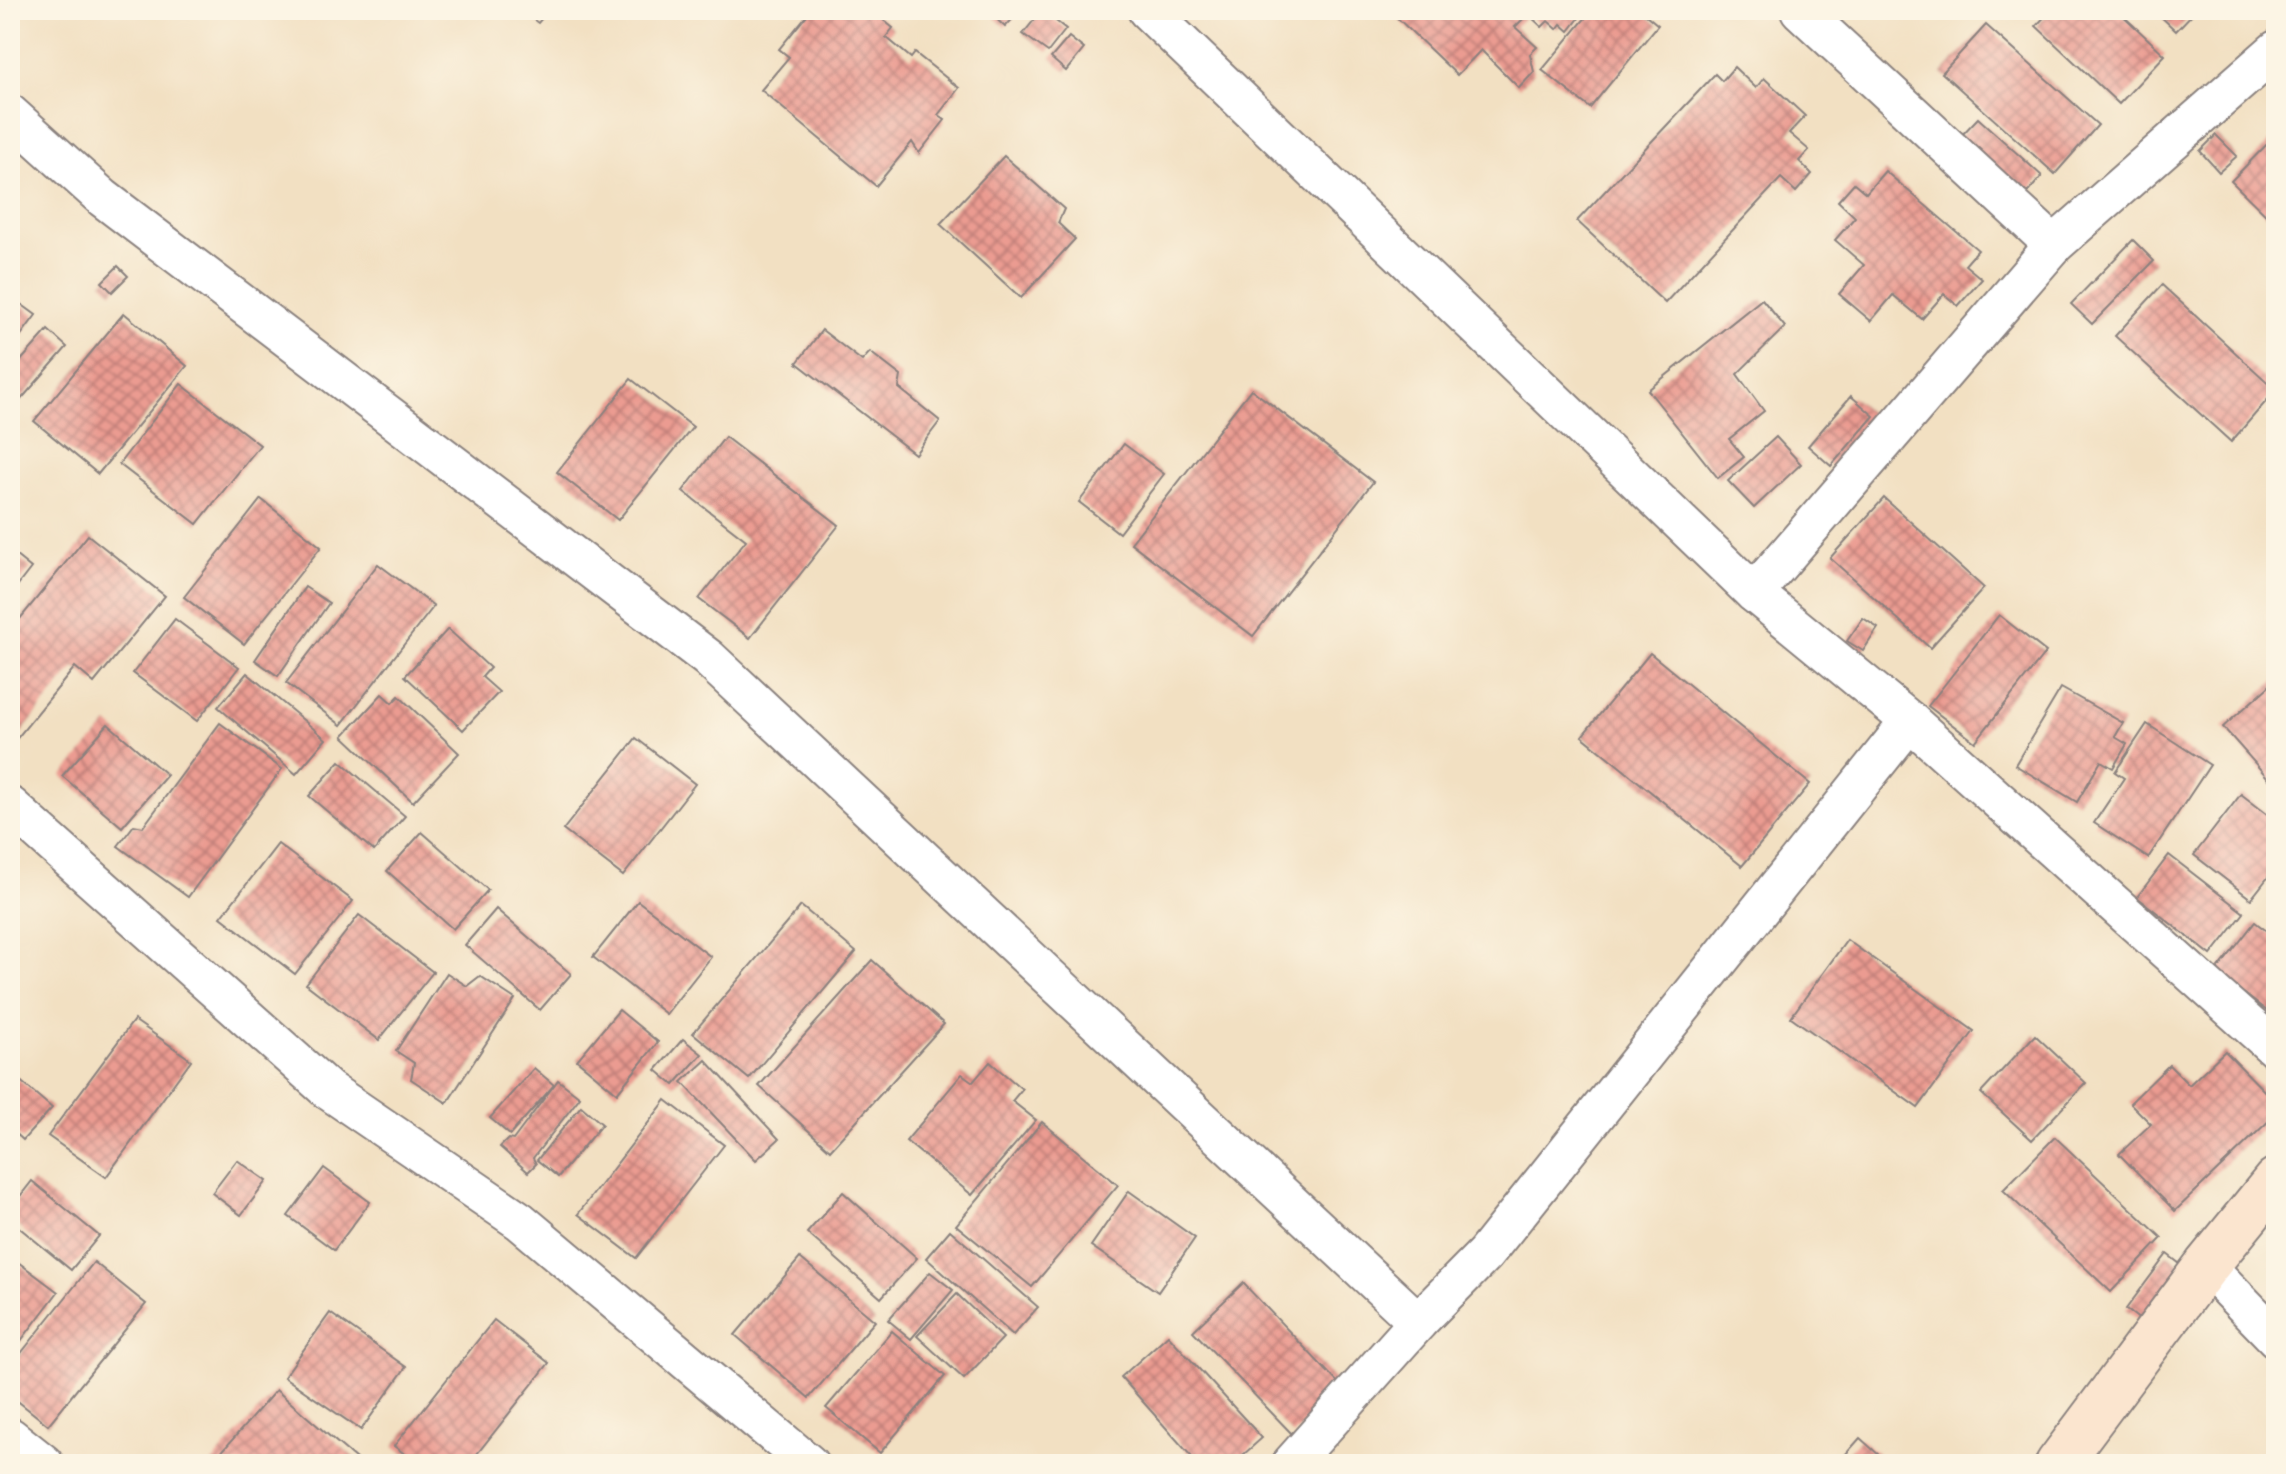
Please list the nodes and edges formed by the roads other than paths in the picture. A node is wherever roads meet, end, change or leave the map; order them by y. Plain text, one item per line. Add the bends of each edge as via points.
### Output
1 (1147, 10) edge
2 (1800, 10) edge
3 (2276, 50) edge
4 (10, 114) edge
5 (2054, 245) junction
6 (1754, 593) junction
7 (1910, 721) junction
8 (10, 806) edge
9 (2276, 1049) edge
10 (2276, 1180) edge
11 (2206, 1266) junction
12 (1418, 1322) junction
13 (2276, 1338) edge
14 (10, 1437) edge
15 (44, 1464) edge
16 (809, 1464) edge
17 (1291, 1464) edge
18 (2058, 1464) edge

1 - 6 street
2 - 5 street
3 - 5 street
4 - 12 street via 103,198 708,658
5 - 6 street
6 - 7 street
7 - 9 street
7 - 12 street via 1485,1254
8 - 16 street via 328,1090 520,1221
10 - 11 main road
11 - 13 street
11 - 18 main road
12 - 17 street
14 - 15 street

